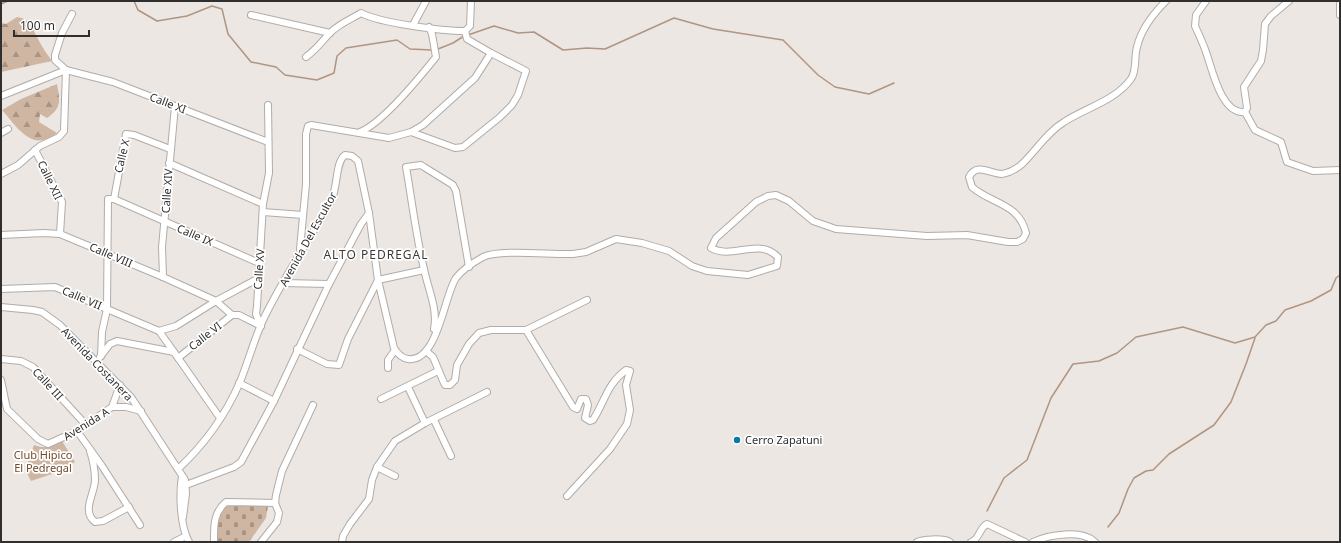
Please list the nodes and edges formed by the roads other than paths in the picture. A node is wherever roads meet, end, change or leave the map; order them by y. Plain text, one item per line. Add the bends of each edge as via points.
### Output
1 (426, 1) edge
2 (471, 1) edge
3 (1166, 1) edge
4 (1206, 1) edge
5 (1289, 1) edge
6 (1340, 4) edge
7 (72, 14) dead end
8 (251, 15) dead end
9 (1340, 15) edge
10 (413, 25) junction
11 (429, 27) junction
12 (464, 32) junction
13 (330, 33) junction
14 (491, 53) junction
15 (306, 57) dead end
16 (66, 70) junction
17 (1, 96) edge
18 (268, 105) dead end
19 (175, 106) junction
20 (1245, 112) junction
21 (8, 129) dead end
22 (360, 132) junction
23 (411, 132) junction
24 (1, 133) edge
25 (268, 142) junction
26 (170, 149) junction
27 (35, 150) junction
28 (170, 164) junction
29 (1340, 170) edge
30 (1, 174) edge
31 (111, 199) junction
32 (263, 204) junction
33 (263, 212) junction
34 (369, 213) junction
35 (303, 215) junction
36 (165, 222) junction
37 (60, 234) junction
38 (1, 235) edge
39 (300, 251) junction
40 (108, 253) junction
41 (259, 263) junction
42 (469, 267) junction
43 (424, 270) junction
44 (163, 277) junction
45 (259, 278) junction
46 (378, 280) junction
47 (283, 283) junction
48 (329, 284) junction
49 (1, 289) edge
50 (587, 300) dead end
51 (216, 301) junction
52 (1, 307) edge
53 (107, 309) junction
54 (232, 315) junction
55 (261, 326) junction
56 (526, 330) junction
57 (159, 331) junction
58 (434, 336) junction
59 (297, 349) junction
60 (395, 350) junction
61 (426, 351) junction
62 (176, 355) junction
63 (101, 356) junction
64 (1, 359) edge
65 (98, 363) junction
66 (388, 368) dead end
67 (438, 370) junction
68 (1, 380) edge
69 (239, 383) junction
70 (120, 385) junction
71 (408, 386) junction
72 (487, 392) dead end
73 (381, 399) dead end
74 (274, 400) junction
75 (313, 405) dead end
76 (112, 407) junction
77 (4, 409) edge
78 (141, 411) junction
79 (220, 418) junction
80 (434, 420) junction
81 (425, 423) junction
82 (86, 425) junction
83 (77, 431) junction
84 (89, 450) junction
85 (451, 456) dead end
86 (178, 468) junction
87 (377, 468) junction
88 (182, 476) junction
89 (395, 476) dead end
90 (186, 484) junction
91 (567, 496) dead end
92 (275, 503) junction
93 (129, 507) junction
94 (183, 517) junction
95 (140, 525) dead end
96 (186, 536) junction
97 (174, 542) edge
98 (189, 542) edge
99 (214, 542) edge
100 (261, 542) edge
101 (342, 542) edge
102 (917, 542) edge
103 (950, 542) edge
104 (971, 542) edge
105 (1025, 542) edge
106 (1033, 542) edge
107 (1095, 542) edge

1 - 10 street
2 - 12 street via 470,26
3 - 42 street via 1139,39 1132,78 1126,85 1107,99 1064,122 1013,170 1002,174 979,170 972,173 972,187 1007,206 1020,220 1026,233 1023,239 1017,242 996,242 968,235 928,236 836,229 813,221 789,201 776,195 756,202 711,244 711,248 724,252 751,248 768,249 778,257 777,266 748,275 707,271 692,266 669,251 616,239 586,252 573,254 496,252
4 - 20 street via 1196,15 1195,26 1221,93 1233,108
5 - 20 street via 1265,24 1262,56 1244,87 1247,104
6 - 9 street
7 - 16 street via 55,55 59,64
8 - 13 street
10 - 11 street
10 - 13 street via 369,17 361,13
11 - 12 street
11 - 22 street via 436,57 377,121
12 - 14 street via 467,40
13 - 15 street via 322,44
14 - 23 street via 475,78 423,125
14 - 23 street via 526,71 516,98 500,117 463,147 455,148
16 - 17 street
16 - 19 street, Calle XI via 113,82
16 - 27 street via 64,131 59,137
18 - 25 street
19 - 25 street, Calle XI
19 - 26 street, Calle XIV
20 - 29 street via 1255,130 1281,142 1287,162 1313,171
21 - 24 street
22 - 23 street via 389,138
22 - 35 street via 308,126
25 - 32 street via 269,178
26 - 28 street, Calle XIV
26 - 31 street, Calle X via 126,134
27 - 30 street via 18,165
27 - 37 street, Calle XII via 62,202
28 - 32 street
28 - 36 street, Calle XIV
31 - 36 street, Calle IX
31 - 40 street
32 - 33 street, Calle XV
33 - 35 street
33 - 41 street, Calle XV
34 - 39 street, Avenida Del Escultor via 358,161 352,156 345,156 339,163 337,184 332,199
34 - 46 street, Avenida Del Escultor
34 - 48 street
35 - 39 street
36 - 41 street, Calle IX
36 - 44 street, Calle XIV via 162,247
37 - 38 street, Calle VIII
37 - 40 street, Calle VIII
39 - 47 street, Avenida Del Escultor
40 - 44 street, Calle VIII
40 - 53 street
41 - 45 street, Calle XV
42 - 43 street via 456,191 453,185 421,165 406,167
42 - 58 street via 454,281
43 - 46 street
43 - 58 street via 436,322
44 - 51 street, Calle VIII
45 - 51 street
45 - 55 street, Calle XV via 256,314
46 - 59 street via 348,339 339,365 327,364
46 - 60 street, Avenida Del Escultor
47 - 48 street
47 - 55 street, Avenida Del Escultor
48 - 59 street
49 - 53 street, Calle VII via 55,287
50 - 56 street
51 - 54 street, Calle VIII
51 - 57 street via 176,326
52 - 65 street, Avenida Costanera via 33,310 47,315
53 - 57 street, Calle VII
53 - 63 street via 102,332
54 - 55 street via 239,315
54 - 62 street, Calle VI
55 - 69 street, Avenida Del Escultor
56 - 67 street via 491,330 479,333 469,344 457,365 455,380 450,385 445,385
56 - 91 street via 573,407 577,409 581,400 586,399 588,405 585,418 590,421 603,403 609,387 626,370 630,371 626,385 630,410 627,424 610,449
57 - 62 street
58 - 61 street
59 - 74 street
60 - 61 street via 410,359
60 - 66 street via 388,360
61 - 67 street via 433,357
62 - 63 street via 117,341 110,344
62 - 79 street
63 - 65 street
64 - 82 street, Calle III via 20,361 33,367
65 - 70 street, Avenida Costanera
67 - 71 street
68 - 77 street, Avenida A
69 - 74 street
69 - 79 street, Avenida Del Escultor
70 - 76 street, Avenida A
70 - 78 street, Avenida Costanera
71 - 73 street
71 - 81 street
72 - 80 street
74 - 90 street via 241,462 234,467
75 - 92 street via 282,471
76 - 78 street, Avenida A
76 - 82 street, Avenida A
77 - 83 street, Avenida A via 42,443 53,443
78 - 86 street, Avenida Costanera
79 - 86 street, Avenida Del Escultor
80 - 81 street
80 - 85 street
81 - 87 street via 395,442
82 - 83 street, Avenida A
83 - 84 street
84 - 93 street
84 - 93 street via 95,477 88,510 91,519 95,522 103,521
86 - 88 street, Avenida Costanera
87 - 89 street
87 - 101 street via 369,499 350,524
88 - 90 street, Avenida Costanera
88 - 94 street via 180,498
90 - 94 street
92 - 99 street via 226,502 215,517
92 - 100 street via 279,513 277,522
93 - 95 street
94 - 96 street
96 - 97 street
96 - 98 street
102 - 103 street via 941,539
104 - 105 street via 978,538 983,527 988,524
106 - 107 street via 1050,536 1069,534 1090,538

